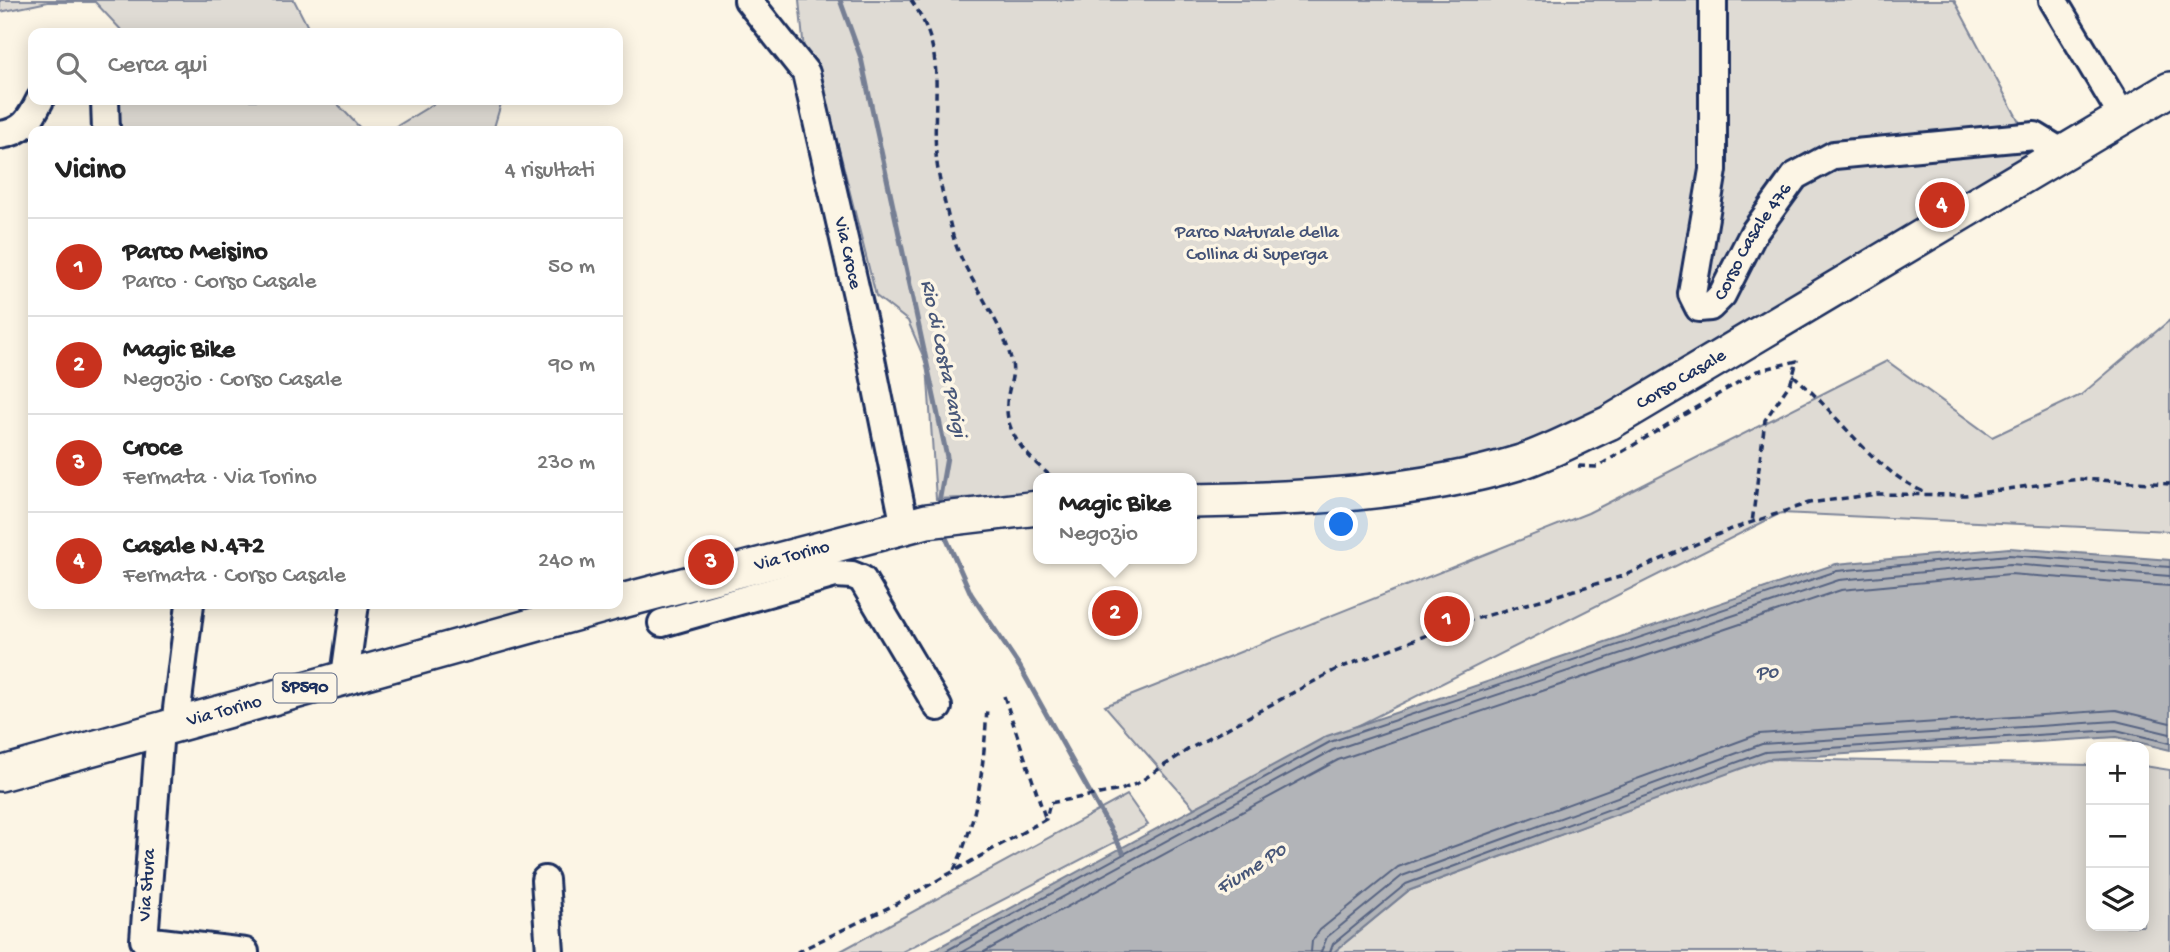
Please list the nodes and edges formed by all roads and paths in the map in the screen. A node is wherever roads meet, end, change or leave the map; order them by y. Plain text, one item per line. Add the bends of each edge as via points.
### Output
1 (748, 0) edge
2 (911, 0) edge
3 (1713, 0) edge
4 (2053, 0) edge
5 (2170, 89) edge
6 (38, 105) edge
7 (105, 105) edge
8 (2123, 117) junction
9 (106, 126) edge
10 (0, 135) edge
11 (2063, 153) junction
12 (1793, 375) junction
13 (1556, 446) junction
14 (1046, 473) edge
15 (2170, 484) edge
16 (1928, 494) junction
17 (1205, 500) edge
18 (1033, 509) edge
19 (926, 522) junction
20 (1752, 523) junction
21 (725, 589) junction
22 (623, 601) edge
23 (189, 609) edge
24 (354, 609) edge
25 (592, 609) edge
26 (662, 623) dead end
27 (345, 676) junction
28 (1004, 696) dead end
29 (938, 707) dead end
30 (987, 707) dead end
31 (168, 727) junction
32 (0, 774) edge
33 (1046, 819) junction
34 (954, 872) junction
35 (545, 880) dead end
36 (245, 952) edge
37 (550, 952) edge
38 (797, 952) edge

1 - 19 street, Via Croce via 806,73 868,344
2 - 14 path via 937,62 936,154 953,236 1007,345 1013,366 1006,407 1015,438 1029,460
3 - 11 street, Corso Casale 476 via 1713,170 1692,294 1699,308 1710,307 1722,295 1753,234 1795,176 1834,155 2035,136
4 - 8 street
5 - 8 main road, Corso Casale
6 - 10 street via 29,122 16,133
7 - 9 street
8 - 11 main road, Corso Casale
11 - 13 main road, Corso Casale via 1609,423
12 - 13 path via 1797,361 1757,371 1597,467 1577,466
12 - 16 path via 1889,471
12 - 20 path via 1765,420
13 - 17 main road, Corso Casale via 1522,461 1452,479 1347,492
15 - 16 path via 2079,479 1965,495
16 - 20 path via 1877,494 1809,503
18 - 19 main road
19 - 21 main road, Via Torino
20 - 33 path via 1623,576 1451,626 1336,669 1189,749 1138,783 1050,803
21 - 22 main road, Via Torino
21 - 26 street
21 - 29 street via 835,574 862,579
23 - 31 street
24 - 27 street
25 - 27 main road, Via Torino / SP590
27 - 31 main road, Via Torino / SP590
28 - 33 path
30 - 34 path via 984,770 967,844
31 - 32 main road, Via Torino / SP590
31 - 36 street, Via Stura via 144,940
33 - 34 path
34 - 38 path
35 - 37 street

